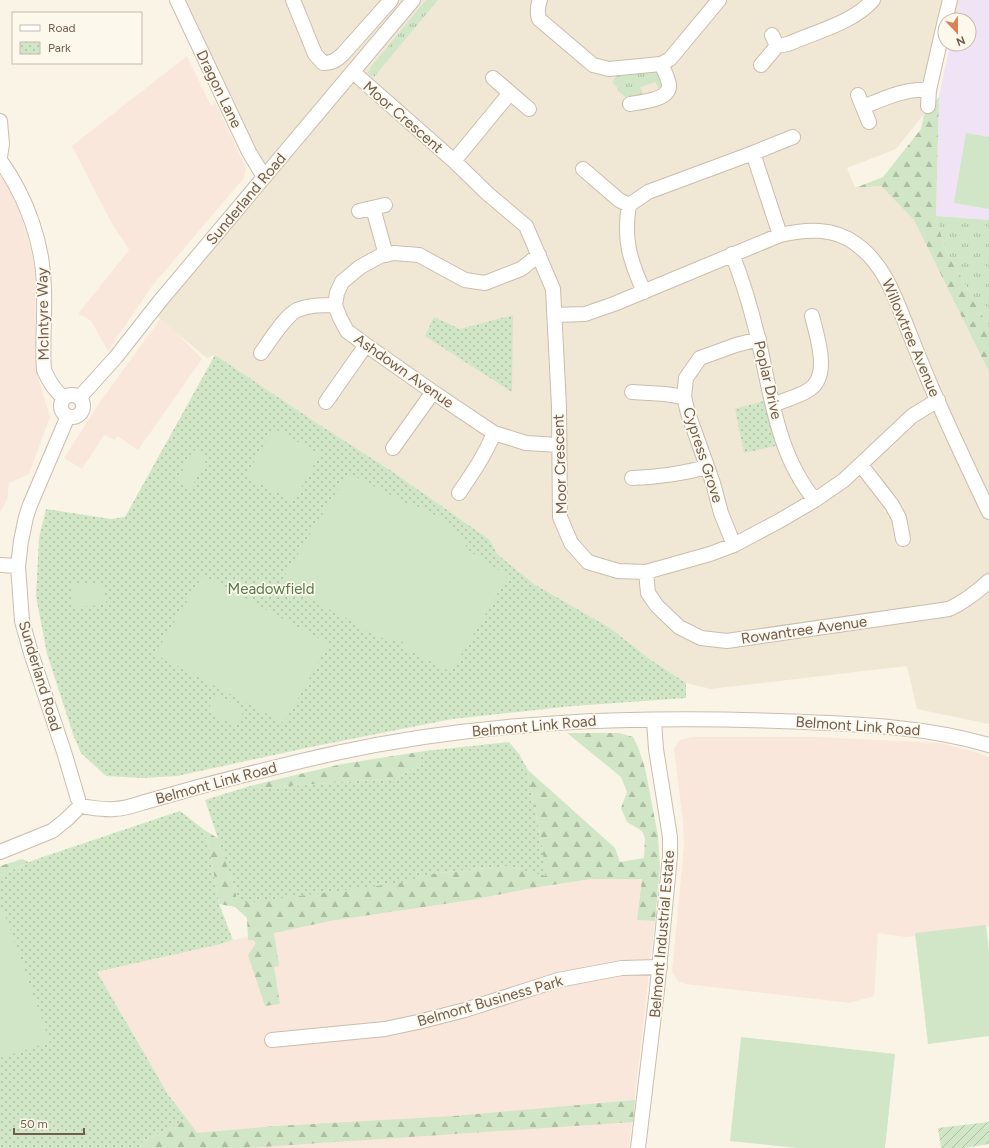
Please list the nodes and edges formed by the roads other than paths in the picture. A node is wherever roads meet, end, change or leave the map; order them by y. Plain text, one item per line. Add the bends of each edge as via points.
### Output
1 (177, 0) edge
2 (293, 0) edge
3 (413, 0) edge
4 (540, 0) edge
5 (719, 0) edge
6 (872, 0) edge
7 (950, 0) edge
8 (388, 1) edge
9 (947, 12) edge
10 (401, 14) junction
11 (938, 52) edge
12 (665, 62) junction
13 (761, 65) dead end
14 (353, 72) junction
15 (493, 78) dead end
16 (929, 90) junction
17 (510, 93) junction
18 (630, 104) dead end
19 (928, 106) dead end
20 (529, 109) dead end
21 (0, 120) edge
22 (869, 122) dead end
23 (793, 137) dead end
24 (753, 153) junction
25 (0, 157) edge
26 (0, 160) edge
27 (454, 161) junction
28 (583, 170) dead end
29 (264, 177) junction
30 (630, 205) junction
31 (359, 211) dead end
32 (780, 235) junction
33 (732, 254) junction
34 (386, 255) junction
35 (539, 255) junction
36 (644, 292) junction
37 (335, 305) junction
38 (555, 315) junction
39 (812, 316) dead end
40 (759, 339) junction
41 (366, 345) junction
42 (261, 353) dead end
43 (433, 392) junction
44 (632, 393) dead end
45 (684, 397) junction
46 (64, 398) junction
47 (79, 398) junction
48 (938, 400) junction
49 (326, 402) dead end
50 (773, 405) junction
51 (68, 416) junction
52 (494, 433) junction
53 (558, 445) junction
54 (393, 448) dead end
55 (861, 465) junction
56 (707, 467) junction
57 (632, 479) dead end
58 (459, 493) dead end
59 (815, 500) junction
60 (989, 512) edge
61 (904, 540) dead end
62 (734, 545) junction
63 (0, 564) edge
64 (18, 566) junction
65 (646, 572) junction
66 (989, 581) edge
67 (654, 720) junction
68 (989, 745) edge
69 (80, 805) junction
70 (0, 852) edge
71 (660, 967) junction
72 (272, 1040) dead end
73 (638, 1148) edge

1 - 29 street, Dragon Lane via 249,152
2 - 8 street via 315,54 323,63 338,59
3 - 10 street, Sunderland Road
4 - 12 street via 537,6 539,19 593,65 609,69
5 - 12 street
6 - 13 street via 865,9 848,19 788,44 775,41
7 - 9 street
8 - 10 street
10 - 14 street, Sunderland Road
11 - 16 street
12 - 18 street via 669,87 666,93 654,100
14 - 27 street, Moor Crescent
14 - 29 street, Sunderland Road
15 - 17 street
16 - 19 street
16 - 22 street via 904,91 861,101
17 - 20 street
17 - 27 street, Moor Crescent
21 - 25 street
23 - 24 street
24 - 30 street via 648,192
24 - 32 street
26 - 46 street, McIntyre Way via 22,197 39,248 44,290 44,370 48,382
27 - 35 street, Moor Crescent via 526,226
28 - 30 street via 619,200
29 - 47 street, Sunderland Road via 113,361
30 - 36 street via 627,246
31 - 34 street via 379,206
32 - 33 street, Willowtree Avenue
32 - 48 street, Willowtree Avenue via 814,230 838,233 868,253 881,268 891,286
33 - 36 street, Willowtree Avenue
33 - 40 street, Poplar Drive
34 - 35 street via 419,255 465,280 485,283 521,269
34 - 37 street via 360,266 342,282
35 - 38 street, Moor Crescent via 553,288
36 - 38 street, Willowtree Avenue via 585,314
37 - 41 street, Ashdown Avenue via 347,330
37 - 42 street via 314,305 297,310 286,319
38 - 53 street, Moor Crescent
39 - 50 street via 821,364 817,382 808,391
40 - 45 street, Cypress Grove via 700,358 686,378
40 - 50 street, Poplar Drive
41 - 43 street, Ashdown Avenue
41 - 49 street
43 - 52 street, Ashdown Avenue
43 - 54 street
44 - 45 street
45 - 56 street, Cypress Grove
46 - 47 street via 70,395
46 - 51 street via 61,406 64,414
47 - 51 street via 83,403 82,410 76,416
48 - 55 street, Moor Crescent via 912,416
48 - 60 street, Willowtree Avenue
50 - 59 street, Poplar Drive via 784,444 797,473
51 - 64 street, Sunderland Road via 30,505 22,535
52 - 53 street, Ashdown Avenue via 526,443
52 - 58 street via 476,468
53 - 65 street, Moor Crescent via 560,517 571,543 588,562 618,571
55 - 59 street, Moor Crescent
55 - 61 street via 892,505 899,518
56 - 57 street via 661,477
56 - 62 street, Cypress Grove
59 - 62 street, Moor Crescent
62 - 65 street, Moor Crescent
63 - 64 street
64 - 69 street, Sunderland Road via 22,621
65 - 66 street, Rowantree Avenue via 648,593 657,606 679,627 701,638 727,641 948,609 976,594
67 - 68 street, Belmont Link Road via 748,720 884,726 937,733
67 - 69 street, Belmont Link Road via 521,725 428,736 331,754 249,773 115,809
67 - 71 street, Belmont Industrial Estate via 670,836
69 - 70 street via 52,831
71 - 72 street, Belmont Business Park via 622,968 570,977 465,1010 398,1026
71 - 73 street, Belmont Industrial Estate

